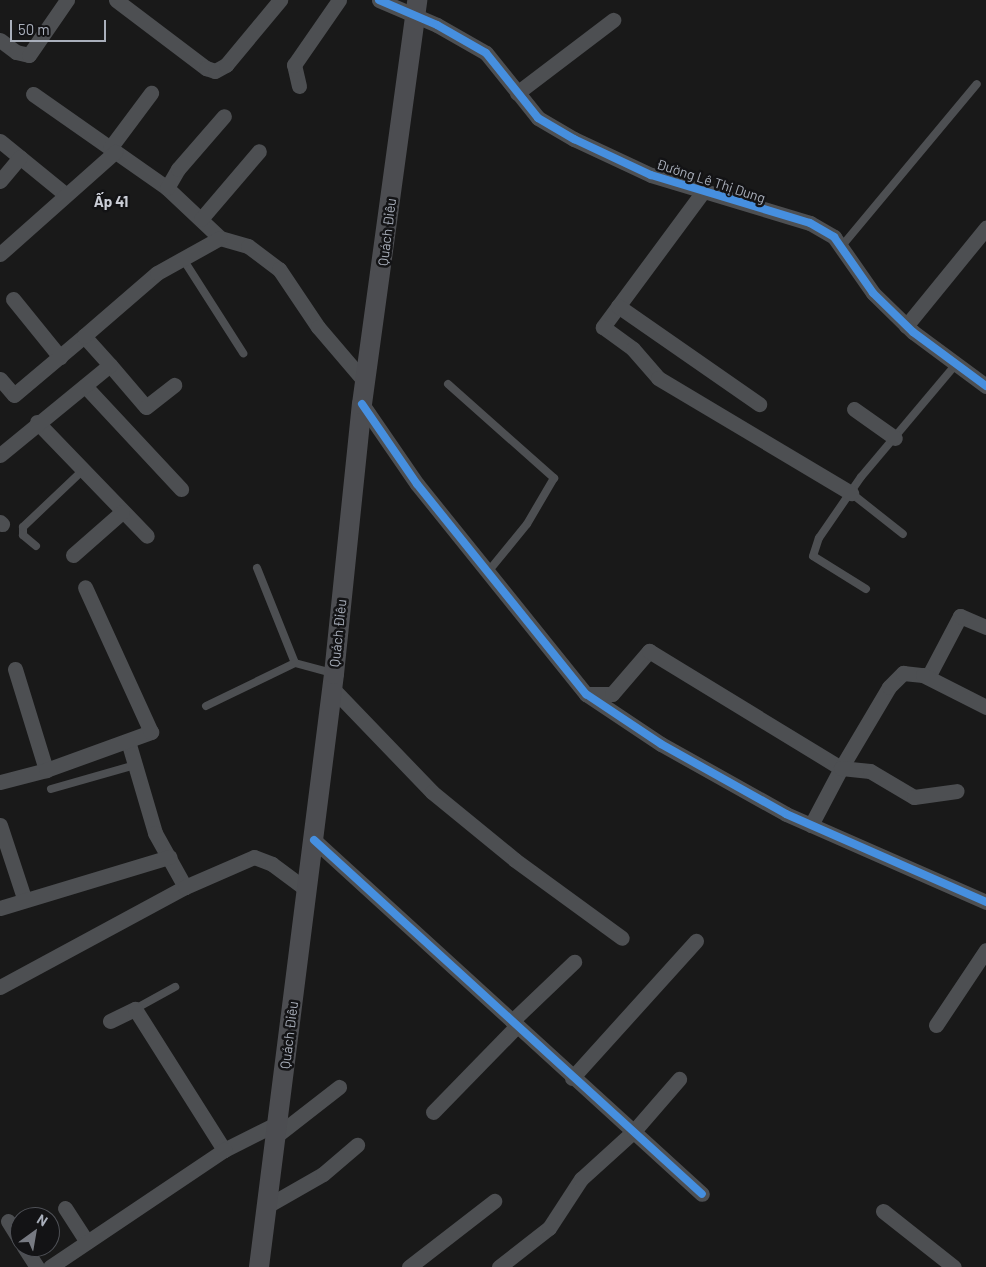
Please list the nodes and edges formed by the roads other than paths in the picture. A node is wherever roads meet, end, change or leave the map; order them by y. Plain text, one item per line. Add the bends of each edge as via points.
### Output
1 (67, 0) edge
2 (116, 0) edge
3 (280, 0) edge
4 (339, 0) edge
5 (379, 0) edge
6 (416, 8) edge
7 (613, 20) dead end
8 (0, 40) edge
9 (977, 84) dead end
10 (298, 86) dead end
11 (150, 93) dead end
12 (517, 93) junction
13 (33, 94) dead end
14 (224, 116) dead end
15 (0, 141) edge
16 (112, 150) junction
17 (259, 151) dead end
18 (20, 157) junction
19 (0, 181) edge
20 (167, 188) junction
21 (702, 193) junction
22 (65, 194) junction
23 (201, 219) junction
24 (986, 228) edge
25 (220, 238) junction
26 (841, 247) junction
27 (0, 254) edge
28 (183, 259) junction
29 (13, 299) dead end
30 (618, 306) junction
31 (906, 326) junction
32 (84, 336) junction
33 (244, 352) dead end
34 (60, 357) junction
35 (957, 363) junction
36 (110, 365) junction
37 (0, 379) edge
38 (365, 382) junction
39 (448, 384) dead end
40 (174, 385) dead end
41 (85, 386) junction
42 (986, 386) edge
43 (362, 404) junction
44 (759, 404) dead end
45 (854, 409) dead end
46 (37, 422) junction
47 (895, 438) junction
48 (0, 455) edge
49 (83, 470) junction
50 (182, 490) dead end
51 (851, 493) junction
52 (122, 512) junction
53 (903, 534) dead end
54 (147, 536) dead end
55 (36, 546) dead end
56 (73, 556) dead end
57 (257, 568) dead end
58 (487, 573) junction
59 (85, 587) dead end
60 (866, 589) dead end
61 (986, 628) edge
62 (295, 663) junction
63 (15, 669) dead end
64 (928, 677) junction
65 (333, 681) junction
66 (586, 694) junction
67 (206, 706) dead end
68 (986, 707) edge
69 (128, 741) junction
70 (135, 765) junction
71 (841, 768) junction
72 (46, 770) junction
73 (0, 782) edge
74 (51, 789) dead end
75 (957, 791) dead end
76 (811, 825) junction
77 (0, 826) edge
78 (314, 840) junction
79 (169, 857) junction
80 (185, 887) junction
81 (307, 890) junction
82 (24, 898) junction
83 (986, 902) edge
84 (0, 908) edge
85 (622, 938) dead end
86 (696, 941) dead end
87 (986, 950) edge
88 (574, 962) dead end
89 (0, 987) edge
90 (175, 987) dead end
91 (135, 1010) junction
92 (110, 1021) dead end
93 (514, 1024) junction
94 (936, 1025) dead end
95 (572, 1078) junction
96 (679, 1079) dead end
97 (339, 1087) dead end
98 (433, 1112) dead end
99 (277, 1130) junction
100 (634, 1131) junction
101 (357, 1145) dead end
102 (224, 1150) junction
103 (702, 1194) dead end
104 (494, 1201) dead end
105 (267, 1206) junction
106 (65, 1208) dead end
107 (883, 1211) dead end
108 (8, 1221) dead end
109 (10, 1224) edge
110 (87, 1242) junction
111 (50, 1267) edge
112 (259, 1267) edge
113 (409, 1267) edge
114 (499, 1267) edge
115 (954, 1267) edge

1 - 8 street via 30,55 16,52
2 - 3 street via 206,68 215,71 226,64
4 - 10 street via 294,65
5 - 6 street, Đường Lê Thị Dung
6 - 12 street, Đường Lê Thị Dung via 486,53
6 - 38 main road, Quách Điêu
7 - 12 street
9 - 26 lane
11 - 16 street
12 - 21 street, Đường Lê Thị Dung via 538,118 574,139 651,175
13 - 16 street
14 - 20 street via 178,170
15 - 18 street
16 - 20 street
16 - 22 street
17 - 23 street
18 - 19 street
18 - 22 street
20 - 23 street
21 - 26 street, Đường Lê Thị Dung via 810,224 834,237
21 - 30 street
22 - 27 street
23 - 25 street
24 - 31 street
25 - 28 street
25 - 38 street via 248,246 280,269 318,328
26 - 31 street, Đường Lê Thị Dung via 873,293
28 - 32 street via 157,273
28 - 33 lane
29 - 34 street
30 - 44 street
30 - 51 street via 603,327 633,349 658,378
31 - 35 street, Đường Lê Thị Dung
32 - 34 street
32 - 36 street
34 - 37 street via 14,395
35 - 42 street, Đường Lê Thị Dung
35 - 47 lane
36 - 40 street via 146,407
36 - 41 street
38 - 43 main road, Quách Điêu
39 - 58 lane via 554,478 527,524
41 - 46 street
41 - 50 street
43 - 58 street via 416,484
43 - 65 main road, Quách Điêu
45 - 47 street
46 - 48 street
46 - 49 street
47 - 51 lane
49 - 52 street
49 - 55 lane via 23,527 23,535
51 - 53 lane
51 - 60 lane via 819,538 813,556
52 - 54 street
52 - 56 street
57 - 62 lane
58 - 66 street
59 - 69 street via 151,732
61 - 64 street via 960,616
62 - 65 lane
62 - 67 lane
63 - 72 street
64 - 68 street
64 - 71 street via 902,673 889,687
65 - 78 main road, Quách Điêu
65 - 85 street via 432,792 515,860
66 - 71 street via 612,694 649,651
66 - 76 street via 661,744
69 - 70 street
69 - 72 street
70 - 74 lane
70 - 79 street via 155,833
71 - 75 street via 870,771 914,798
71 - 76 street
72 - 73 street
76 - 83 street
77 - 82 street
78 - 81 main road, Quách Điêu
78 - 93 street
79 - 80 street
79 - 82 street
80 - 81 street via 254,858 272,864
80 - 89 street
81 - 99 main road, Quách Điêu
82 - 84 street
86 - 95 street
87 - 94 street
88 - 93 street
90 - 91 lane
91 - 92 street
91 - 102 street
93 - 95 street
93 - 98 street
95 - 100 street
96 - 100 street
97 - 99 street
99 - 102 street
99 - 105 main road, Quách Điêu
100 - 103 street
100 - 114 street via 581,1179 549,1228
101 - 105 street via 323,1174
102 - 110 street
104 - 113 street
105 - 112 main road, Quách Điêu
106 - 110 street
107 - 115 street
108 - 109 street
110 - 111 street

